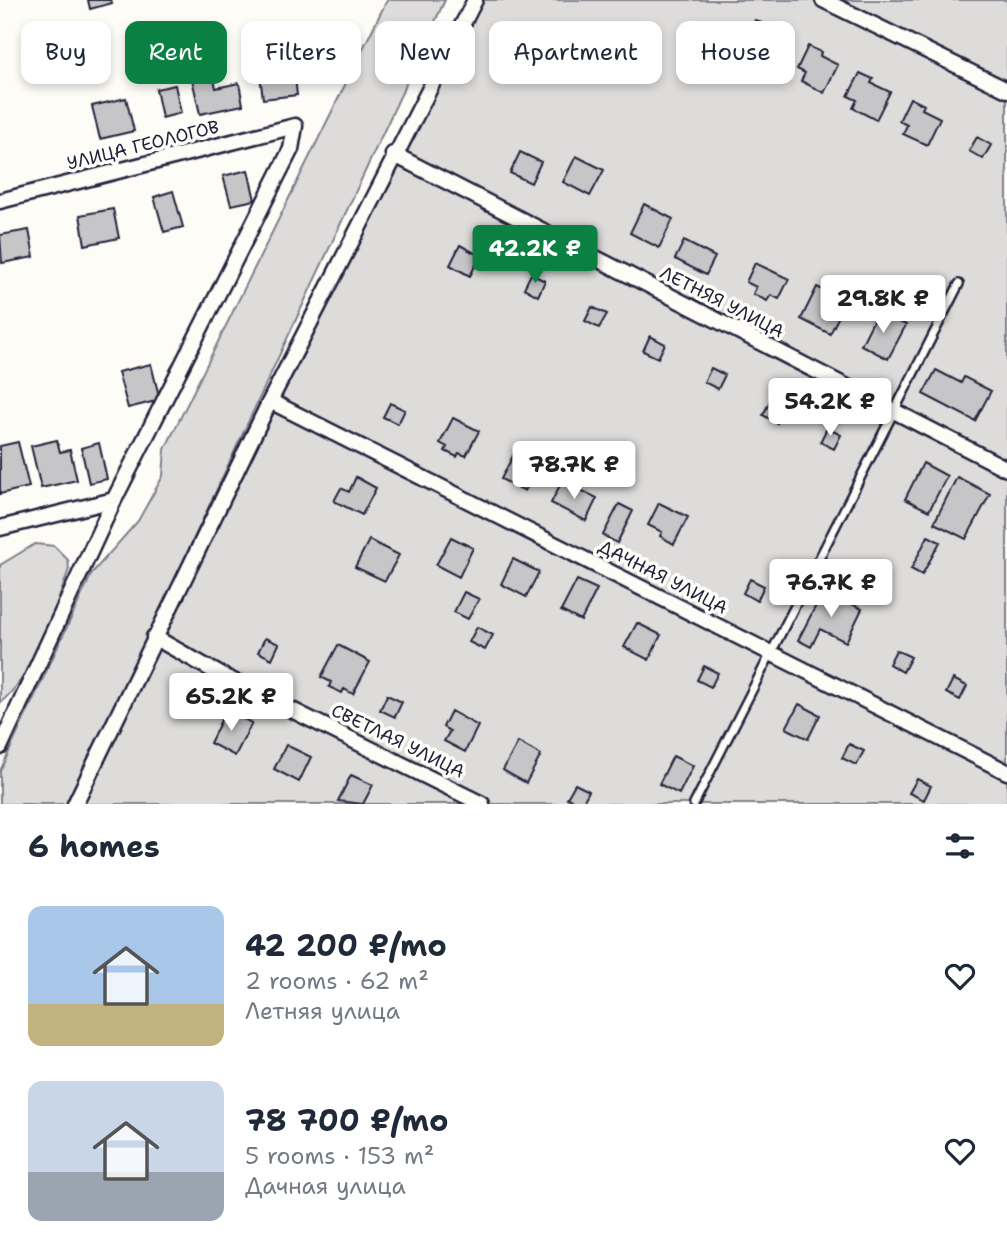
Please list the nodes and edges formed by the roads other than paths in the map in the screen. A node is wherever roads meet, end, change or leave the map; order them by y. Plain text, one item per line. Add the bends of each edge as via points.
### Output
1 (475, 0) edge
2 (823, 0) edge
3 (1007, 90) edge
4 (393, 154) junction
5 (0, 201) edge
6 (959, 284) dead end
7 (270, 401) junction
8 (895, 412) junction
9 (1007, 469) edge
10 (114, 500) junction
11 (0, 528) edge
12 (154, 637) junction
13 (771, 653) junction
14 (0, 747) edge
15 (1007, 772) edge
16 (75, 804) edge
17 (482, 804) edge
18 (694, 804) edge

1 - 4 street
2 - 3 street
4 - 7 street
4 - 8 street, ЛЕТНЯЯ УЛИЦА
5 - 10 street, УЛИЦА ГЕОЛОГОВ via 295,126 291,149
6 - 8 lane
7 - 12 street
7 - 13 street, ДАЧНАЯ УЛИЦА
8 - 9 street, ЛЕТНЯЯ УЛИЦА
8 - 13 lane
10 - 11 street
10 - 14 street
12 - 16 street
12 - 17 street, СВЕТЛАЯ УЛИЦА
13 - 15 street, ДАЧНАЯ УЛИЦА
13 - 18 lane

